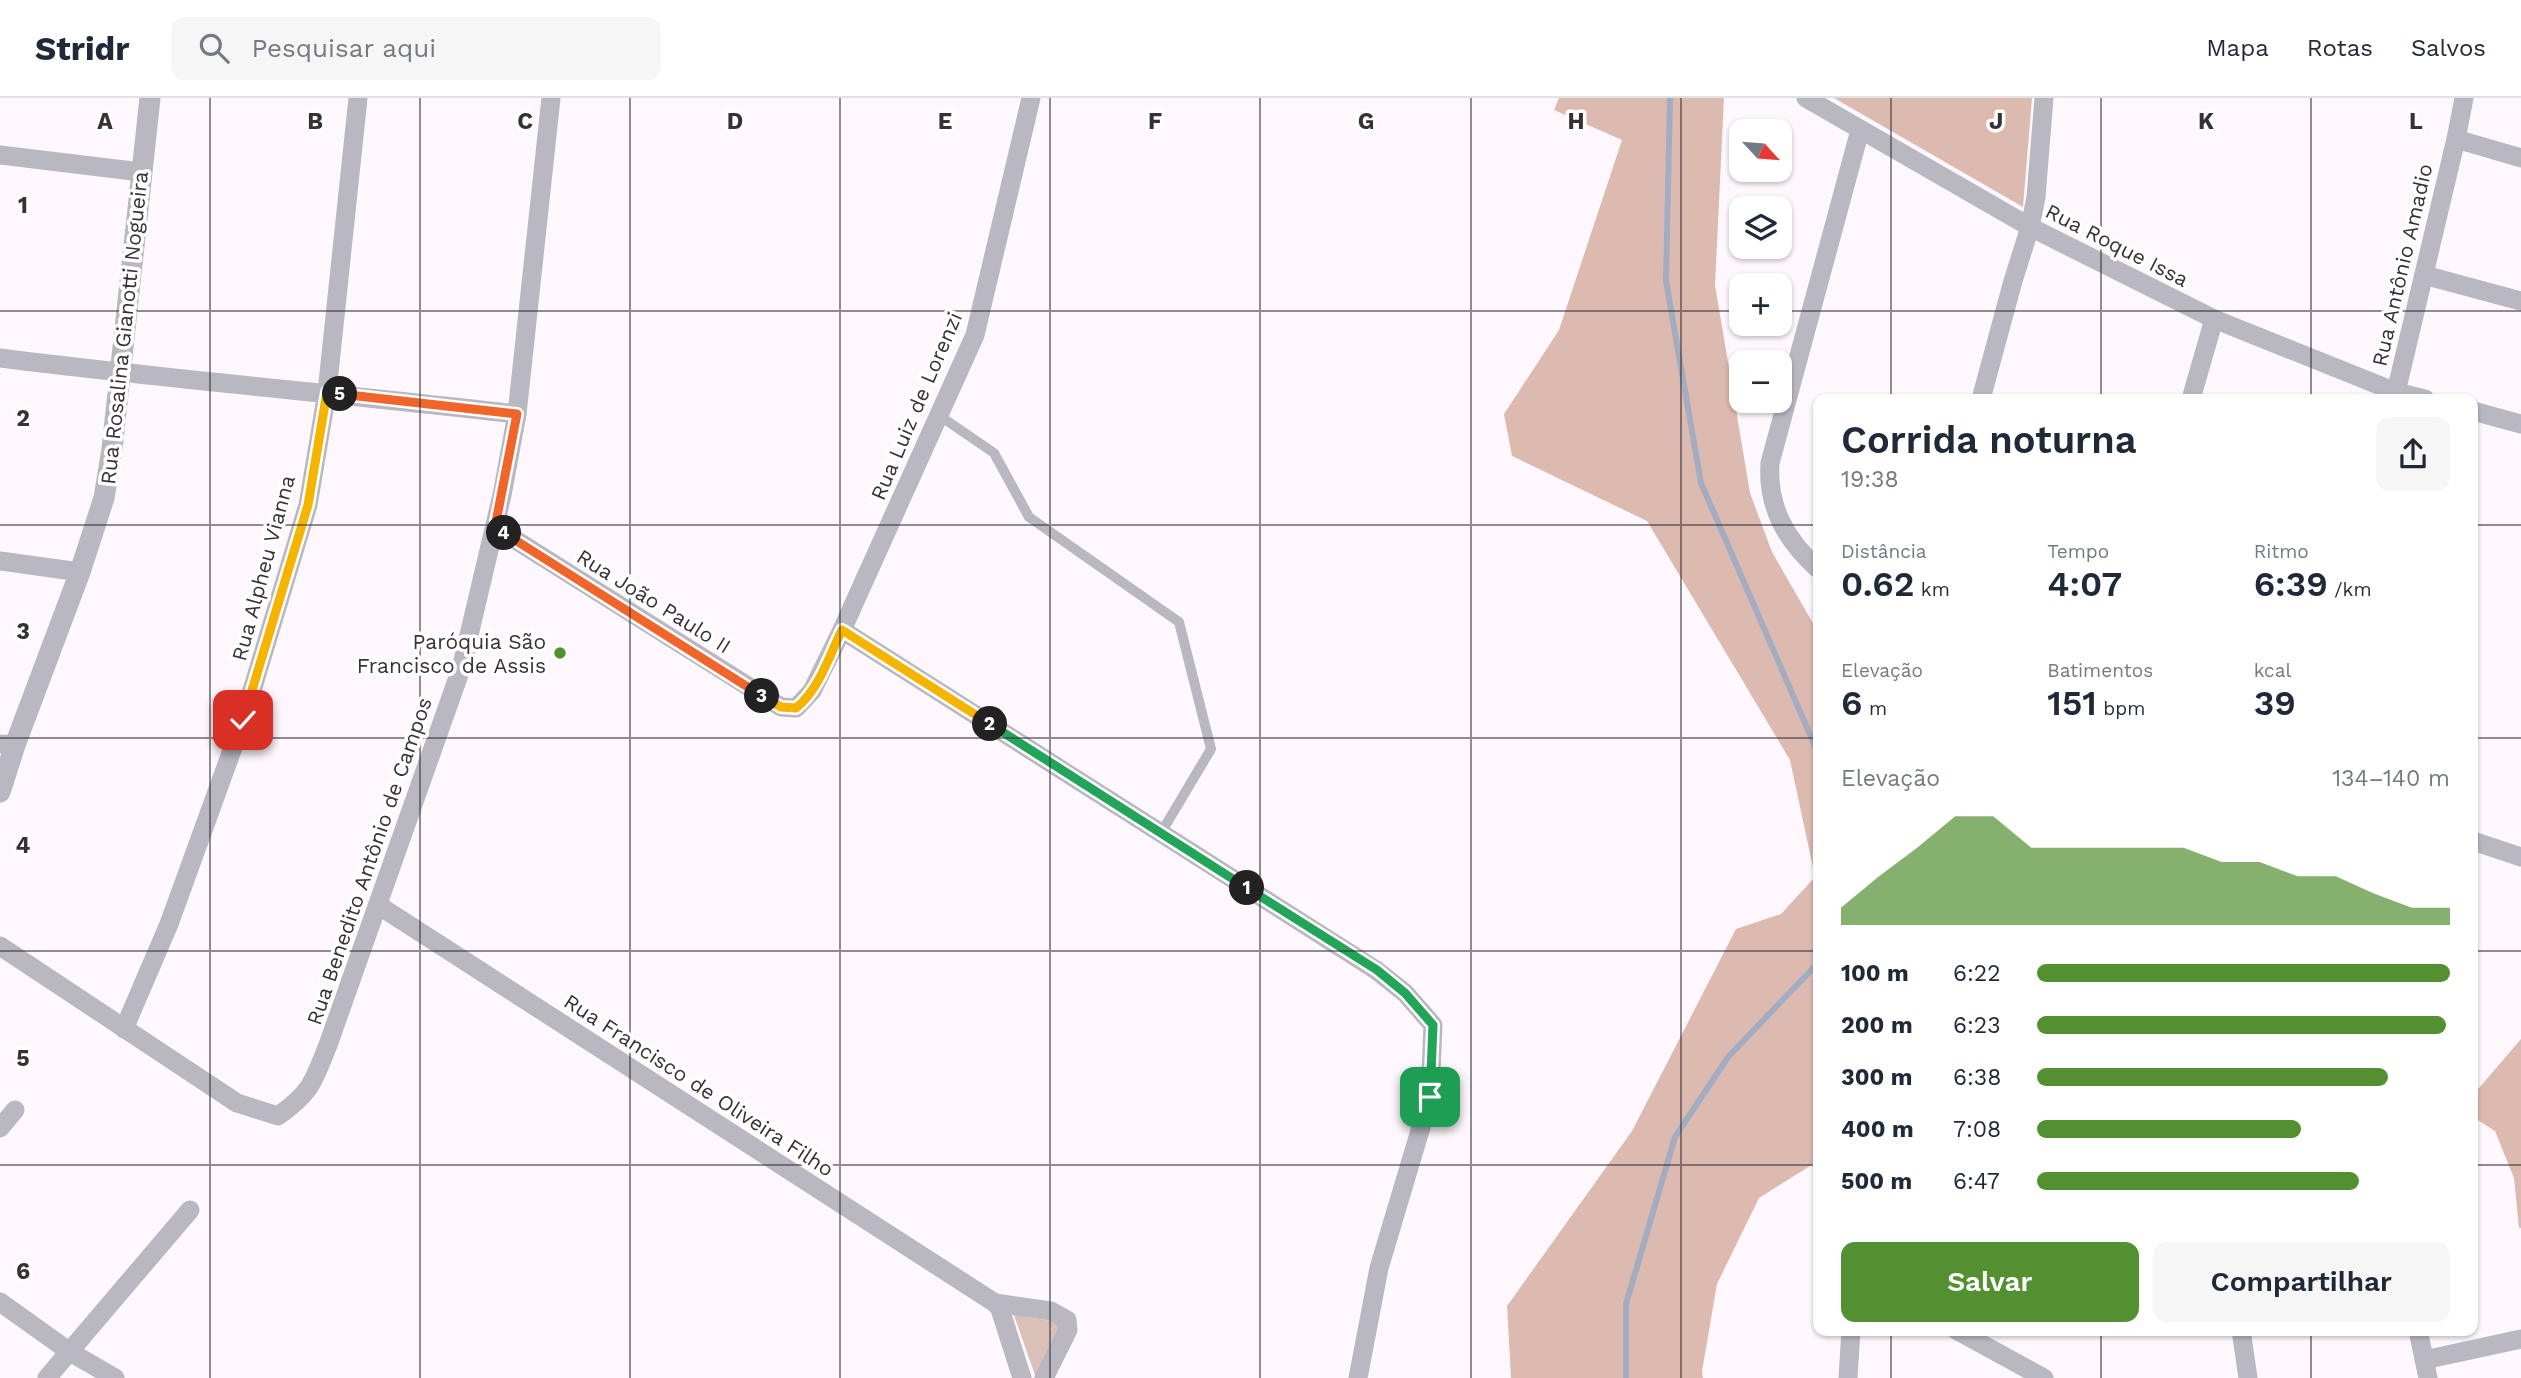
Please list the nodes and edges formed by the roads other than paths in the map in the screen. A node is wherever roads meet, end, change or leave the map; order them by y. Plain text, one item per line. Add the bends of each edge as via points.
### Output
1 (150, 98) edge
2 (358, 98) edge
3 (551, 98) edge
4 (1031, 98) edge
5 (1806, 98) edge
6 (2044, 98) edge
7 (2464, 98) edge
8 (1860, 130) junction
9 (2456, 139) junction
10 (0, 155) edge
11 (2521, 158) edge
12 (141, 172) junction
13 (2030, 227) junction
14 (2424, 275) junction
15 (2521, 301) edge
16 (2214, 319) junction
17 (0, 358) edge
18 (120, 374) junction
19 (327, 392) junction
20 (1982, 394) edge
21 (2192, 394) edge
22 (2390, 394) edge
23 (2392, 394) edge
24 (2478, 412) edge
25 (517, 414) junction
26 (940, 416) junction
27 (2521, 424) edge
28 (495, 527) junction
29 (0, 561) edge
30 (1813, 564) edge
31 (80, 572) junction
32 (842, 630) junction
33 (790, 709) joint
34 (7, 745) edge
35 (0, 792) edge
36 (1161, 833) junction
37 (2478, 843) edge
38 (2521, 857) edge
39 (378, 905) junction
40 (0, 946) edge
41 (124, 1029) junction
42 (15, 1110) dead end
43 (0, 1128) edge
44 (191, 1210) dead end
45 (0, 1302) edge
46 (995, 1303) junction
47 (1851, 1336) edge
48 (1967, 1336) edge
49 (2242, 1336) edge
50 (2419, 1336) edge
51 (2521, 1339) edge
52 (70, 1352) junction
53 (2426, 1369) edge
54 (47, 1378) edge
55 (115, 1378) edge
56 (1022, 1378) edge
57 (1044, 1378) edge
58 (1358, 1378) edge
59 (1848, 1378) edge
60 (2044, 1378) edge
61 (2248, 1378) edge

1 - 12 street, Rua Rosalina Gianotti Nogueira
2 - 19 street, Rua Alpheu Vianna
3 - 25 street, Rua Benedito Antônio de Campos
4 - 26 street, Rua Luiz de Lorenzi via 975,335
5 - 8 street, Rua Roque Issa
6 - 13 street
7 - 9 street, Rua Antônio Amadio
8 - 13 street, Rua Roque Issa
8 - 30 street via 1770,463 1775,512 1787,535
9 - 11 street
9 - 14 street, Rua Antônio Amadio
10 - 12 street
12 - 18 street, Rua Rosalina Gianotti Nogueira
13 - 16 street, Rua Roque Issa
13 - 20 street
14 - 15 street
14 - 23 street, Rua Antônio Amadio
16 - 21 street
16 - 22 street, Rua Roque Issa
17 - 18 street
18 - 19 street
18 - 31 street, Rua Rosalina Gianotti Nogueira via 104,498
19 - 25 street
19 - 41 street, Rua Alpheu Vianna via 308,505 243,720 169,923
24 - 27 street
25 - 28 street, Rua Benedito Antônio de Campos
26 - 32 street, Rua Luiz de Lorenzi
26 - 36 lane via 994,453 1029,517 1179,622 1211,749
28 - 33 street, Rua João Paulo II via 770,701
28 - 39 street, Rua Benedito Antônio de Campos via 461,669
29 - 31 street
31 - 34 street, Rua Rosalina Gianotti Nogueira
32 - 33 street, Rua Luiz de Lorenzi via 812,691
32 - 36 street
34 - 35 street, Rua Rosalina Gianotti Nogueira
36 - 58 street via 1377,970 1433,1025 1430,1097 1379,1268
37 - 38 street
39 - 41 street, Rua Benedito Antônio de Campos via 312,1085 278,1116 237,1103
39 - 46 street, Rua Francisco de Oliveira Filho
40 - 41 street
42 - 43 street
44 - 52 street
45 - 52 street
46 - 56 street
46 - 57 street, Rua Francisco de Oliveira Filho via 1051,1311 1067,1320 1068,1330
47 - 59 street
48 - 60 street
49 - 61 street
50 - 53 street
51 - 53 street
52 - 54 street
52 - 55 street

